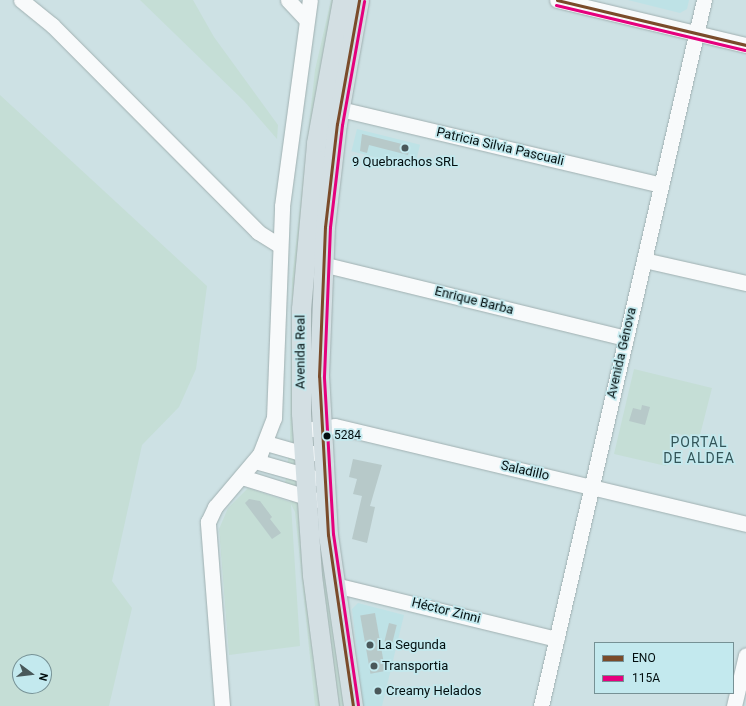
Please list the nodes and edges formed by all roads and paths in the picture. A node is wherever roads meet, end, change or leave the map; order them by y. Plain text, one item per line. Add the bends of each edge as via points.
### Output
1 (21, 0) edge
2 (288, 0) edge
3 (310, 0) edge
4 (342, 0) edge
5 (359, 0) edge
6 (557, 0) edge
7 (704, 0) edge
8 (306, 19) junction
9 (696, 33) junction
10 (746, 44) edge
11 (340, 109) junction
12 (661, 185) junction
13 (279, 245) junction
14 (644, 260) junction
15 (322, 264) junction
16 (746, 283) edge
17 (626, 338) junction
18 (321, 427) junction
19 (303, 430) junction
20 (323, 452) junction
21 (261, 453) junction
22 (304, 454) junction
23 (315, 476) junction
24 (242, 477) junction
25 (592, 487) junction
26 (316, 498) junction
27 (746, 524) edge
28 (335, 585) junction
29 (556, 639) junction
30 (746, 655) edge
31 (743, 678) edge
32 (222, 706) edge
33 (329, 706) edge
34 (353, 706) edge
35 (541, 706) edge
36 (734, 706) edge

1 - 13 street via 52,25 258,232
2 - 8 street
3 - 8 street
4 - 19 main road, Avenida Real via 308,202 301,309
5 - 11 main road, Avenida Real
6 - 9 street
7 - 9 street, Avenida Génova
8 - 13 street
9 - 10 street
9 - 12 street, Avenida Génova
11 - 12 street, Patricia Silvia Pascuali
11 - 15 main road, Avenida Real
12 - 14 street, Avenida Génova
13 - 21 street via 274,418
14 - 16 street
14 - 17 street, Avenida Génova
15 - 17 street, Enrique Barba
15 - 18 main road, Avenida Real
17 - 25 street, Avenida Génova
18 - 19 street, Saladillo
18 - 20 main road, Avenida Real
18 - 25 street, Saladillo via 335,426
19 - 22 main road, Avenida Real
20 - 22 street
20 - 23 main road, Avenida Real
21 - 22 street via 291,462
21 - 23 street
21 - 24 street
22 - 23 main road, Avenida Real
23 - 26 main road, Avenida Real
24 - 26 street
24 - 32 street via 215,507 208,522
25 - 27 street, Saladillo
25 - 29 street, Avenida Génova
26 - 28 main road, Avenida Real
26 - 33 main road, Avenida Real via 312,575
28 - 29 street, Héctor Zinni
28 - 34 main road, Avenida Real
29 - 35 street, Avenida Génova
30 - 31 street
31 - 36 street

